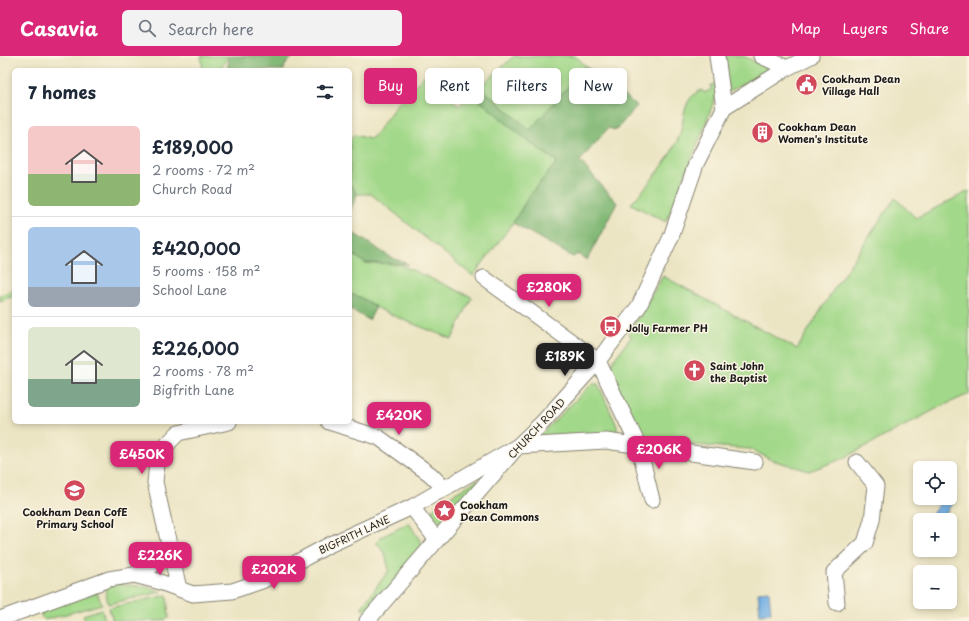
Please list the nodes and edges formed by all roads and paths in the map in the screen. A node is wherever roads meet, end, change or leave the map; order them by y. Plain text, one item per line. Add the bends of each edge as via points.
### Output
1 (717, 56) edge
2 (761, 56) edge
3 (811, 56) edge
4 (787, 68) junction
5 (724, 108) junction
6 (484, 278) dead end
7 (598, 361) junction
8 (220, 424) edge
9 (335, 424) edge
10 (518, 446) junction
11 (639, 447) junction
12 (755, 462) dead end
13 (857, 462) dead end
14 (445, 489) junction
15 (652, 500) dead end
16 (412, 507) junction
17 (436, 539) junction
18 (170, 550) junction
19 (134, 575) junction
20 (179, 589) junction
21 (837, 603) dead end
22 (0, 619) edge
23 (367, 621) edge

1 - 5 street
2 - 4 street
3 - 4 street
4 - 5 street
5 - 7 street, CHURCH ROAD via 696,164 671,237 639,306
6 - 7 street
7 - 10 street, CHURCH ROAD
7 - 11 street
8 - 18 street via 178,433 158,454 155,482
9 - 14 street via 378,438 430,474
10 - 11 street via 606,440
10 - 14 street, BIGFRITH LANE
10 - 17 street, CHURCH ROAD
11 - 12 street
11 - 15 street
13 - 21 street via 876,486 872,520 865,543 834,572
14 - 16 street, BIGFRITH LANE
16 - 17 street
16 - 20 street, BIGFRITH LANE via 329,545 262,581 232,591 193,594
17 - 23 street, CHURCH ROAD
18 - 19 street via 147,570
18 - 20 street
19 - 20 street, BIGFRITH LANE
19 - 22 street, BIGFRITH LANE via 109,579

